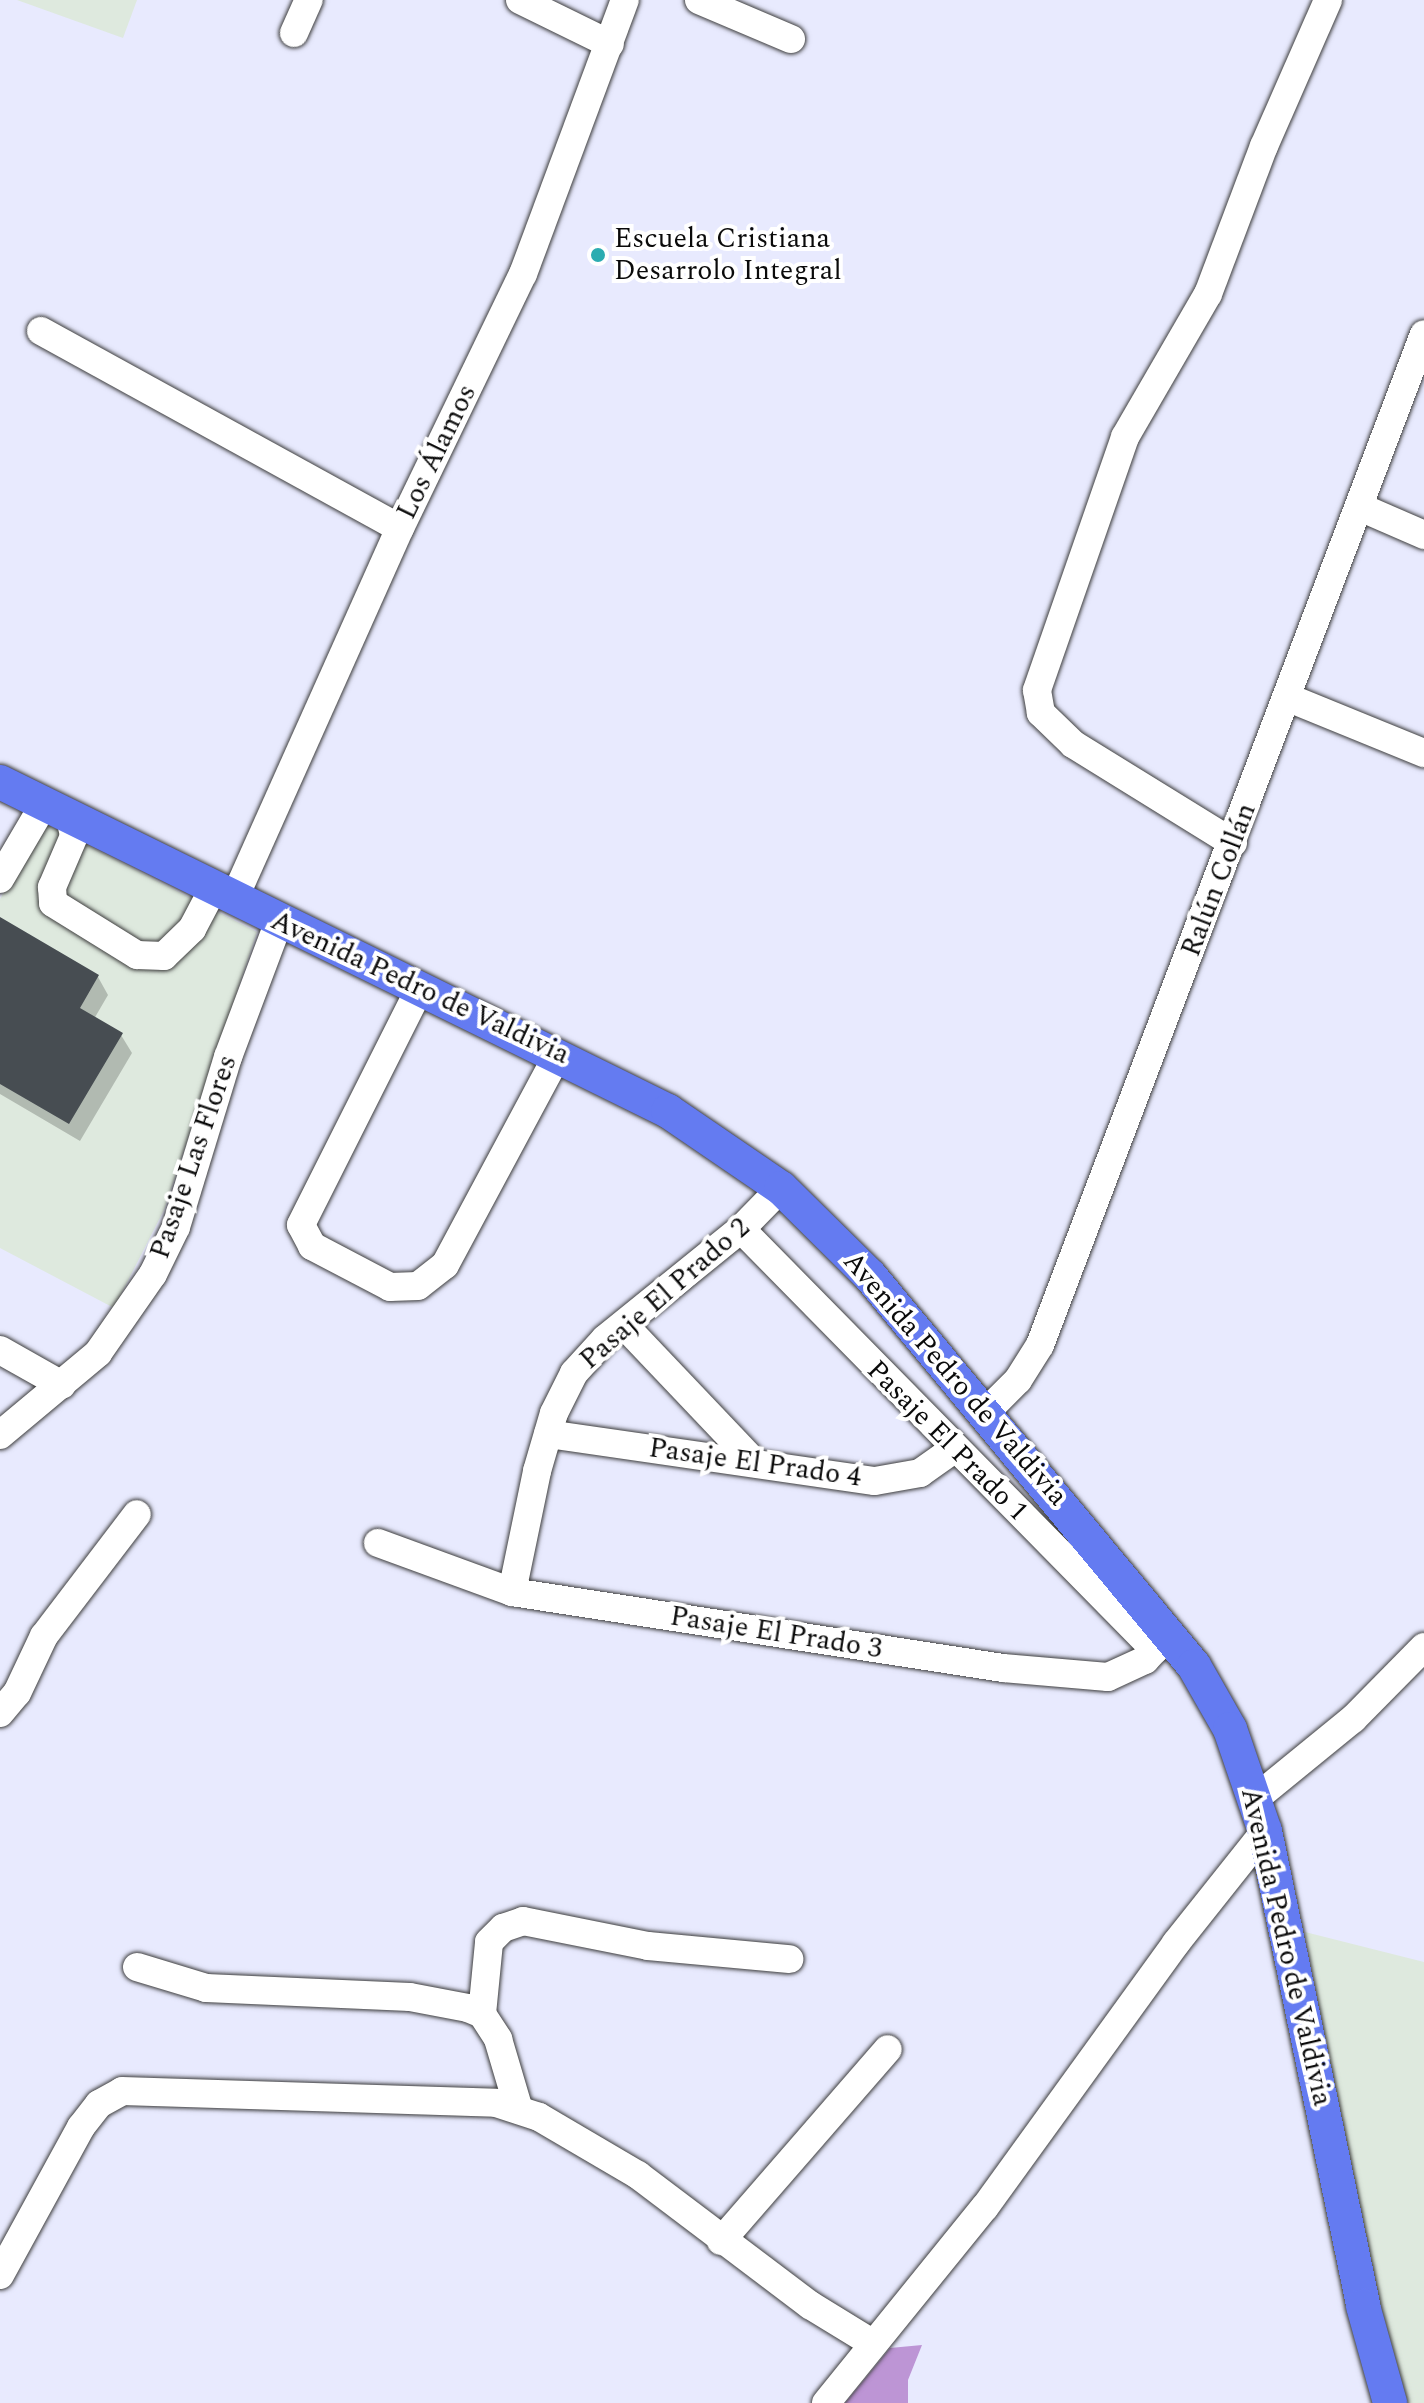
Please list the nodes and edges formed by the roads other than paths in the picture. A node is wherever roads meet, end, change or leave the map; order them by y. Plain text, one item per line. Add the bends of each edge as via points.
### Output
1 (309, 0) edge
2 (520, 0) edge
3 (625, 0) edge
4 (699, 0) edge
5 (1328, 0) edge
6 (294, 33) dead end
7 (791, 39) dead end
8 (610, 44) junction
9 (41, 331) dead end
10 (1424, 334) edge
11 (1362, 508) junction
12 (400, 528) junction
13 (1424, 535) edge
14 (1289, 698) junction
15 (1424, 753) edge
16 (0, 782) edge
17 (57, 811) junction
18 (1233, 843) junction
19 (0, 879) edge
20 (224, 894) junction
21 (279, 921) junction
22 (420, 988) junction
23 (558, 1054) junction
24 (781, 1188) junction
25 (741, 1229) junction
26 (624, 1325) junction
27 (0, 1350) edge
28 (62, 1385) junction
29 (986, 1412) junction
30 (548, 1434) junction
31 (0, 1435) edge
32 (954, 1449) junction
33 (755, 1463) junction
34 (137, 1514) dead end
35 (378, 1543) dead end
36 (512, 1592) junction
37 (1162, 1642) junction
38 (1424, 1647) edge
39 (0, 1713) edge
40 (1256, 1798) junction
41 (1265, 1831) junction
42 (789, 1959) dead end
43 (137, 1967) dead end
44 (482, 2014) junction
45 (888, 2049) dead end
46 (519, 2110) junction
47 (721, 2241) junction
48 (0, 2275) edge
49 (872, 2343) junction
50 (826, 2403) edge
51 (1390, 2403) edge

1 - 6 street
2 - 8 street
3 - 8 street, Los Álamos
4 - 7 street
5 - 18 street via 1264,146 1208,294 1125,437 1037,690 1041,713 1073,744
8 - 12 street, Los Álamos via 523,274
9 - 12 street
10 - 11 street, Ralún Collán
11 - 13 street
11 - 14 street, Ralún Collán
12 - 20 street, Los Álamos
14 - 15 street
14 - 18 street, Ralún Collán
16 - 17 main road, Avenida Pedro de Valdivia
17 - 19 street
17 - 20 main road, Avenida Pedro de Valdivia
17 - 20 street, Los Álamos via 74,836 52,887 53,903 137,955 164,956
18 - 29 street, Ralún Collán via 1040,1345 1018,1380
20 - 21 main road, Avenida Pedro de Valdivia
21 - 22 main road, Avenida Pedro de Valdivia
21 - 28 street, Pasaje Las Flores via 228,1057 176,1227 127,1315 98,1353
22 - 23 main road, Avenida Pedro de Valdivia
22 - 23 street via 304,1211 302,1232 312,1246 390,1287 408,1289 425,1281 450,1257
23 - 24 main road, Avenida Pedro de Valdivia via 668,1111
24 - 25 street, Pasaje El Prado 2
24 - 29 main road, Avenida Pedro de Valdivia via 870,1276
25 - 26 street, Pasaje El Prado 2
25 - 32 street, Pasaje El Prado 1
26 - 30 street, Pasaje El Prado 2 via 574,1373
26 - 33 street
27 - 28 street
28 - 31 street, Pasaje Las Flores
29 - 37 main road, Avenida Pedro de Valdivia
30 - 33 street, Pasaje El Prado 4
30 - 36 street, Pasaje El Prado 2
32 - 33 street, Pasaje El Prado 4 via 920,1473 890,1480
32 - 37 street, Pasaje El Prado 1
34 - 39 street via 44,1636 17,1693
35 - 36 street, Pasaje El Prado 3
36 - 37 street, Pasaje El Prado 3 via 1095,1678 1121,1673
37 - 40 main road, Avenida Pedro de Valdivia via 1213,1693
38 - 40 street via 1353,1719
40 - 41 main road, Avenida Pedro de Valdivia
41 - 49 street via 1176,1943 985,2207
41 - 51 main road, Avenida Pedro de Valdivia via 1363,2306
42 - 44 street via 648,1946 523,1921 503,1928 489,1942
43 - 44 street via 206,1988 410,1997
44 - 46 street via 498,2039
45 - 47 street
46 - 47 street via 638,2175
46 - 48 street via 496,2103 122,2091 99,2104 81,2127
47 - 49 street
49 - 50 street

